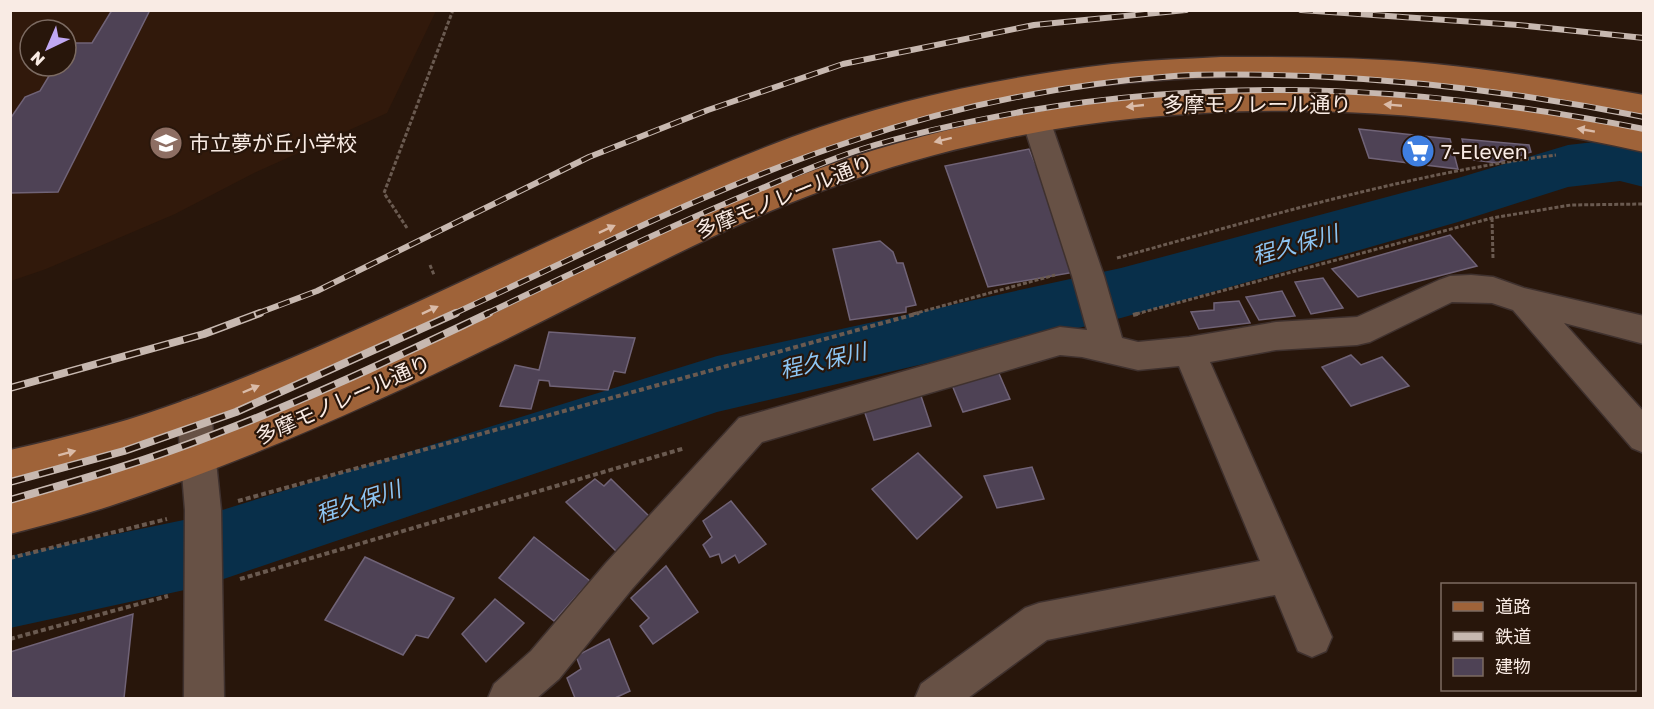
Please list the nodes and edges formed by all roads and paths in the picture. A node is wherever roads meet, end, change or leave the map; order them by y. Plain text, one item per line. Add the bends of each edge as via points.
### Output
1 (453, 10) edge
2 (1644, 105) edge
3 (1036, 120) junction
4 (1644, 141) edge
5 (1567, 154) dead end
6 (1644, 204) edge
7 (1492, 218) junction
8 (407, 228) dead end
9 (1086, 272) junction
10 (1508, 295) junction
11 (1102, 329) junction
12 (1644, 330) edge
13 (1189, 351) junction
14 (195, 412) junction
15 (1644, 437) edge
16 (695, 445) dead end
17 (199, 461) junction
18 (10, 467) edge
19 (202, 513) junction
20 (10, 517) edge
21 (10, 558) edge
22 (1284, 575) junction
23 (203, 589) junction
24 (1312, 637) dead end
25 (10, 639) edge
26 (935, 698) edge
27 (204, 699) edge
28 (508, 699) edge

1 - 8 path via 384,193
14 -> 2 main road, 多摩モノレール通り via 323,359 732,173 875,121 1010,88 1151,69 1278,67 1498,80
4 -> 3 main road, 多摩モノレール通り via 1499,116 1325,101 1162,103
3 - 9 street
3 -> 17 main road, 多摩モノレール通り via 888,154 812,180 698,230 346,400
5 - 9 path via 1519,159 1379,187
6 - 7 path via 1571,205
7 - 10 path
7 - 11 path
9 - 11 street
9 - 19 path
10 - 12 street
10 - 13 street via 1450,289 1358,331 1276,336
10 - 15 street
11 - 13 street via 1138,356
11 - 28 street via 752,429 619,576 545,665
13 - 22 street
14 - 17 street
18 -> 14 main road, 多摩モノレール通り via 148,430
16 - 23 path
17 - 19 street
17 - 20 main road, 多摩モノレール通り
19 - 21 path
19 - 23 street
22 - 24 street
22 - 26 street via 1039,622
23 - 25 path
23 - 27 street

